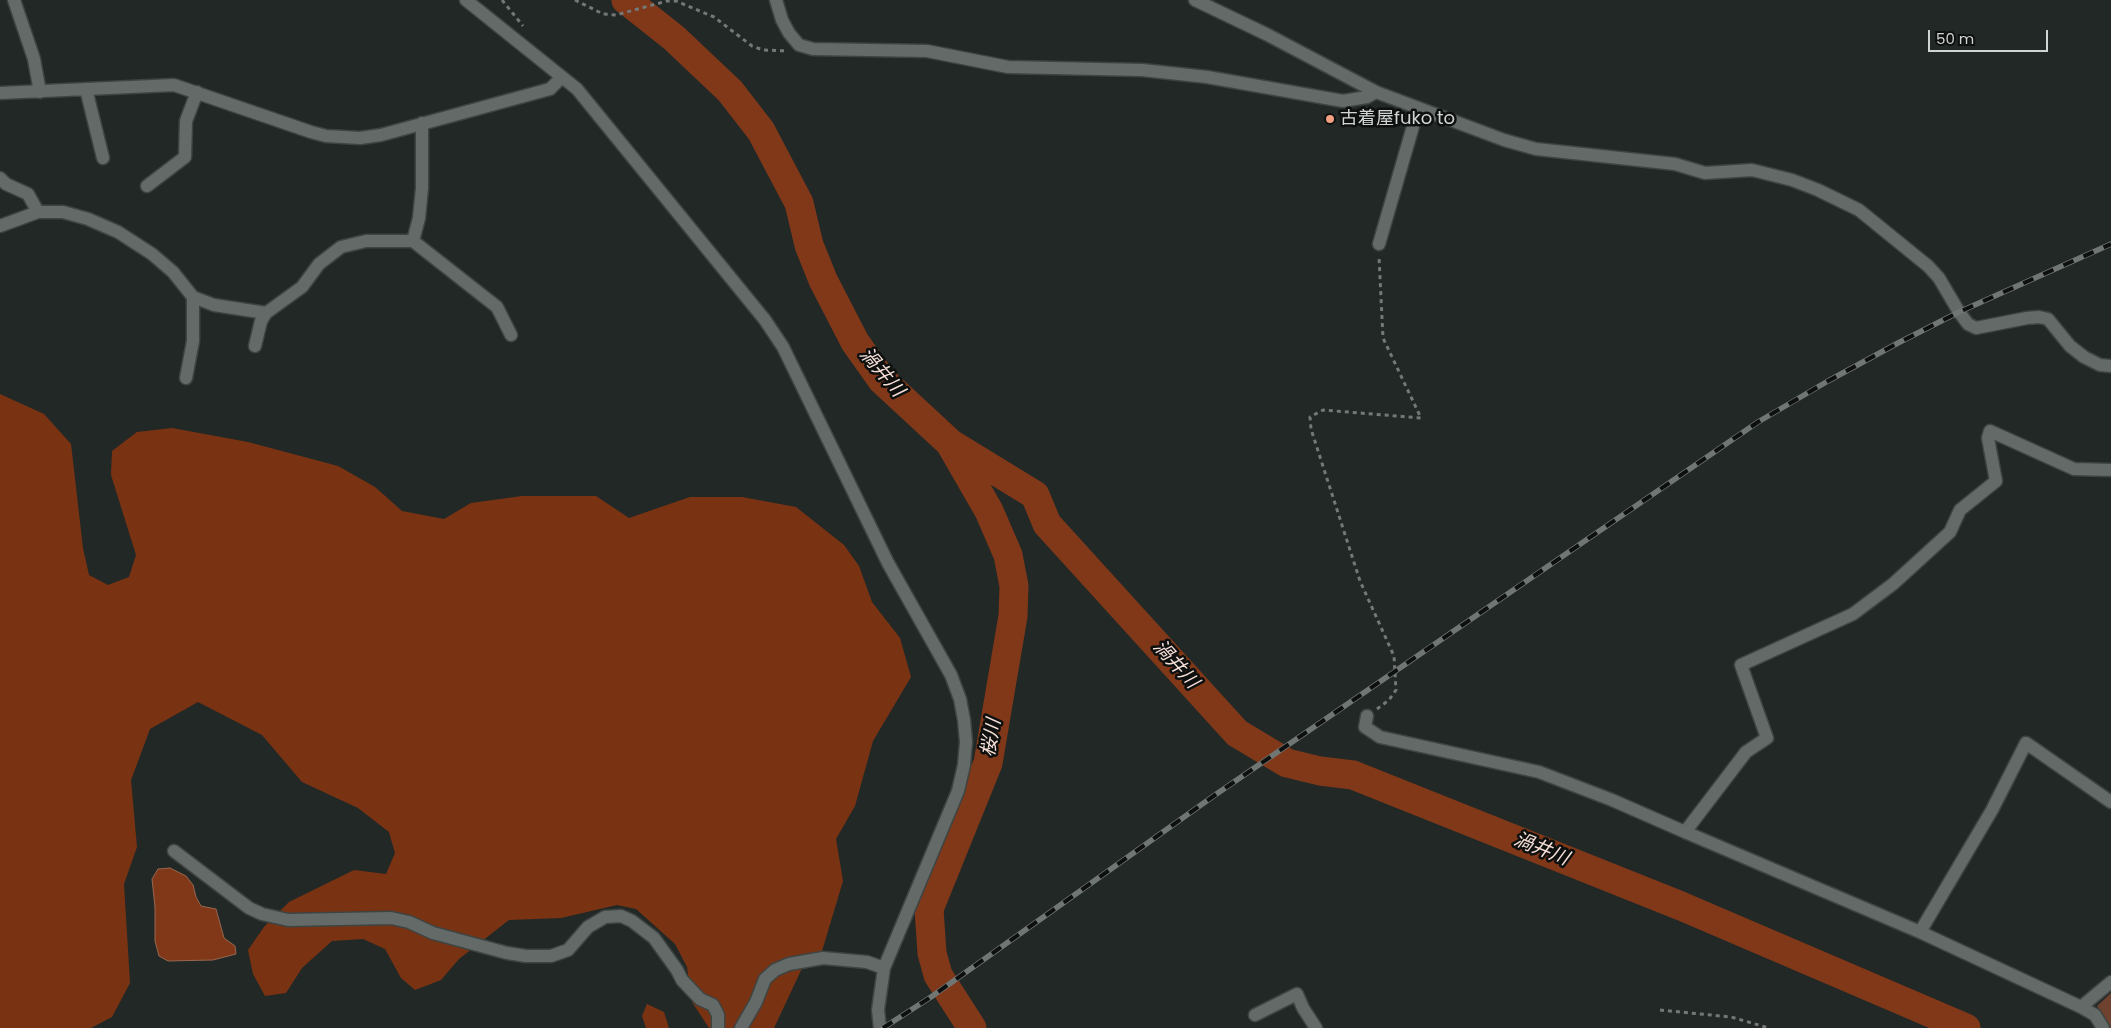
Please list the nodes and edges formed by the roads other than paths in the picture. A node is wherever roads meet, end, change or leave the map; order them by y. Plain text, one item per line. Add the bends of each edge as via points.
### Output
1 (14, 0) edge
2 (466, 0) edge
3 (776, 0) edge
4 (1195, 0) edge
5 (562, 78) junction
6 (86, 89) junction
7 (40, 92) junction
8 (197, 92) junction
9 (1376, 92) junction
10 (0, 93) edge
11 (1418, 109) junction
12 (422, 124) junction
13 (103, 158) dead end
14 (0, 178) edge
15 (147, 186) dead end
16 (38, 212) junction
17 (0, 226) edge
18 (413, 241) junction
19 (1379, 244) road end
20 (193, 297) junction
21 (266, 313) junction
22 (511, 335) dead end
23 (255, 346) dead end
24 (2108, 367) edge
25 (186, 378) dead end
26 (2111, 470) edge
27 (1367, 716) road end
28 (2111, 802) edge
29 (1685, 832) junction
30 (174, 851) dead end
31 (1920, 932) junction
32 (884, 968) junction
33 (2111, 982) edge
34 (2081, 1007) junction
35 (1255, 1015) dead end
36 (718, 1028) edge
37 (741, 1028) edge
38 (880, 1028) edge
39 (1316, 1028) edge
40 (2103, 1028) edge

1 - 7 street via 34,59
2 - 5 street
3 - 9 street via 789,33 799,44 813,48 927,52 1008,67 1142,70 1343,101
4 - 9 street
5 - 12 street via 550,89
5 - 32 street via 583,97 765,320 783,347 888,563 951,675 960,699 966,742 958,791
6 - 7 street
6 - 8 street via 165,84
6 - 13 street
7 - 10 street
8 - 12 street via 326,136 369,137
8 - 15 street via 186,120 185,157
9 - 11 street
11 - 19 street
11 - 24 street via 1536,149 1675,164 1705,173 1752,170 1792,180 1859,210 1928,266 1968,324 1976,328 2027,318 2048,319 2070,346
12 - 18 street via 422,188
14 - 16 street via 28,194
16 - 17 street
16 - 20 street via 63,212 118,232 173,272
18 - 21 street via 366,241 341,247 319,264 302,288
18 - 22 street via 497,307
20 - 21 street via 214,305
20 - 25 street via 194,341
21 - 23 street
26 - 29 street via 2074,469 1990,431 1988,438 1996,481 1960,510 1950,532 1893,584 1853,614 1741,664 1767,738 1746,752
27 - 29 street via 1365,727 1380,737 1539,772
28 - 31 street via 2026,743 1992,810
29 - 31 street
30 - 36 street via 249,908 262,914 288,920 391,918 433,933 526,956 551,956 568,950 588,927 605,917 621,916 654,938 682,980 700,999 713,1005 718,1015
31 - 34 street
32 - 37 street via 867,962 823,958 789,964 765,979
32 - 38 street via 878,1010
33 - 34 street
34 - 40 street via 2095,1015
35 - 39 street via 1297,994

